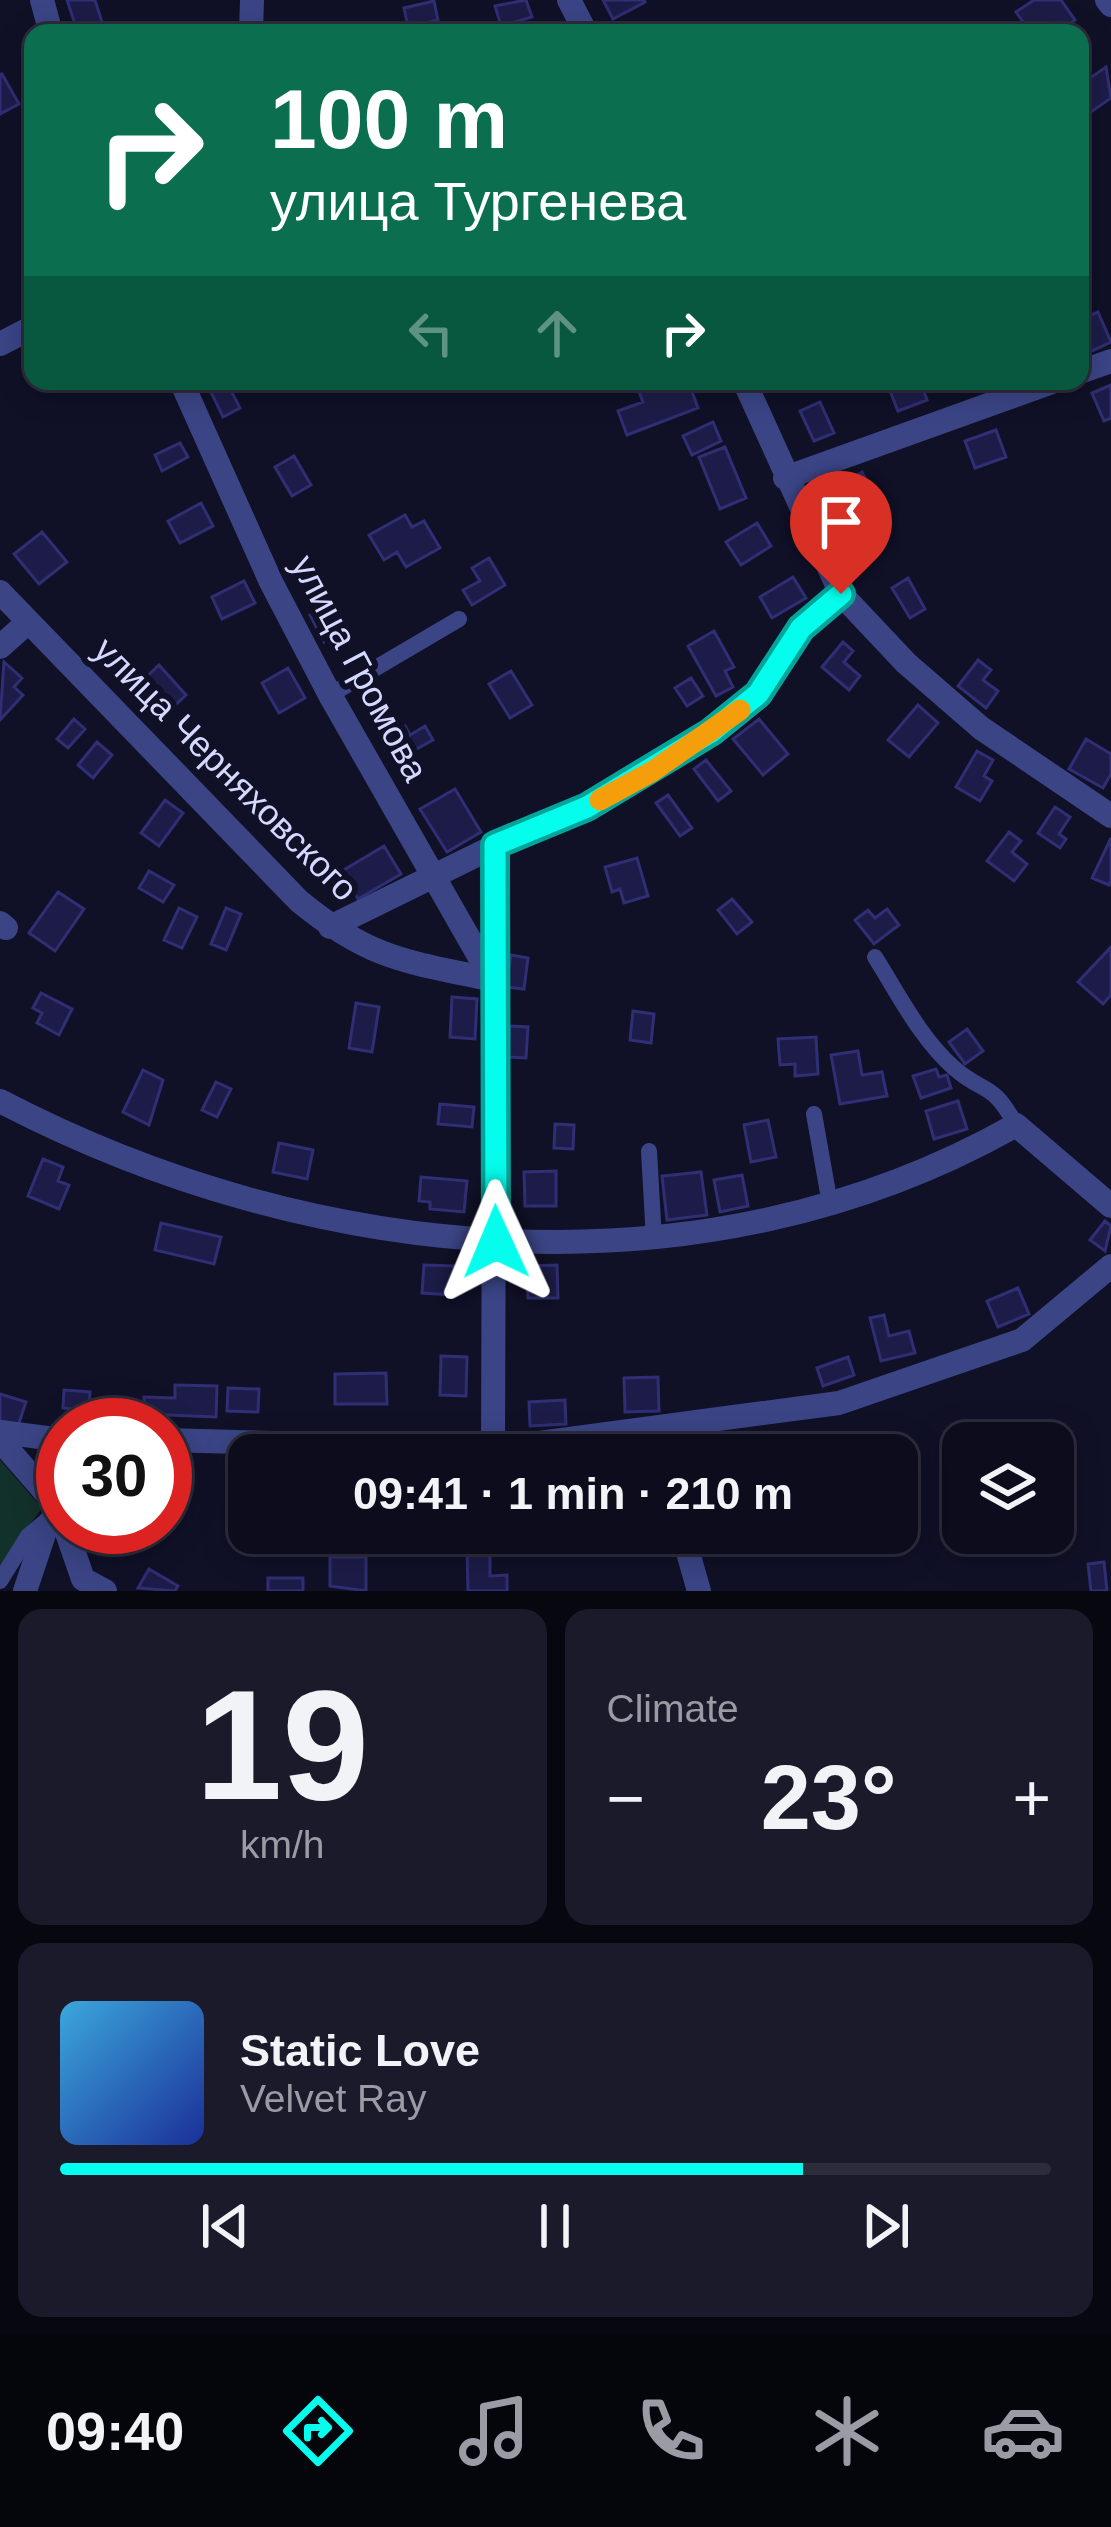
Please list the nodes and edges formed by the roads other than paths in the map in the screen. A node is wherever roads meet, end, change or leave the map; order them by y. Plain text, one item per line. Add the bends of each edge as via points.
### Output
1 (185, 390) edge
2 (748, 390) edge
3 (1030, 390) edge
4 (785, 478) junction
5 (0, 592) edge
6 (841, 594) junction
7 (459, 619) dead end
8 (28, 622) junction
9 (0, 647) edge
10 (330, 695) junction
11 (1111, 816) edge
12 (495, 845) junction
13 (435, 878) junction
14 (330, 927) junction
15 (875, 957) dead end
16 (493, 980) junction
17 (0, 1101) edge
18 (814, 1114) dead end
19 (1016, 1125) junction
20 (649, 1151) dead end
21 (830, 1204) junction
22 (1111, 1206) edge
23 (654, 1240) junction
24 (496, 1242) junction
25 (1111, 1266) edge
26 (477, 1434) edge
27 (692, 1434) edge
28 (0, 1436) edge
29 (36, 1438) edge
30 (192, 1443) edge
31 (228, 1444) edge
32 (36, 1483) edge
33 (36, 1531) edge
34 (43, 1554) edge
35 (74, 1554) edge
36 (689, 1554) edge
37 (0, 1581) edge
38 (25, 1591) edge
39 (105, 1591) edge
40 (699, 1591) edge

1 - 10 street, улица Громова
2 - 4 street
3 - 4 street
4 - 6 street
5 - 8 street, улица Черняховского
6 - 11 street via 981,728
6 - 12 street via 801,628 758,694 711,732 587,807
7 - 10 lane
8 - 9 street
8 - 14 street, улица Черняховского
10 - 13 street, улица Громова
12 - 13 street
12 - 16 street
13 - 14 street
13 - 16 street, улица Громова
14 - 16 street, улица Черняховского via 375,955
15 - 19 lane via 926,1037 957,1071 991,1088
16 - 24 street
17 - 24 street via 67,1136 244,1197 355,1224
18 - 21 lane
19 - 21 street via 947,1165
19 - 22 street
20 - 23 lane
21 - 23 street
23 - 24 street
24 - 26 street
25 - 27 street via 1022,1340 974,1360 839,1403
28 - 29 street
28 - 32 street
30 - 31 street
33 - 37 lane
34 - 38 street
35 - 39 street via 83,1580
36 - 40 street

